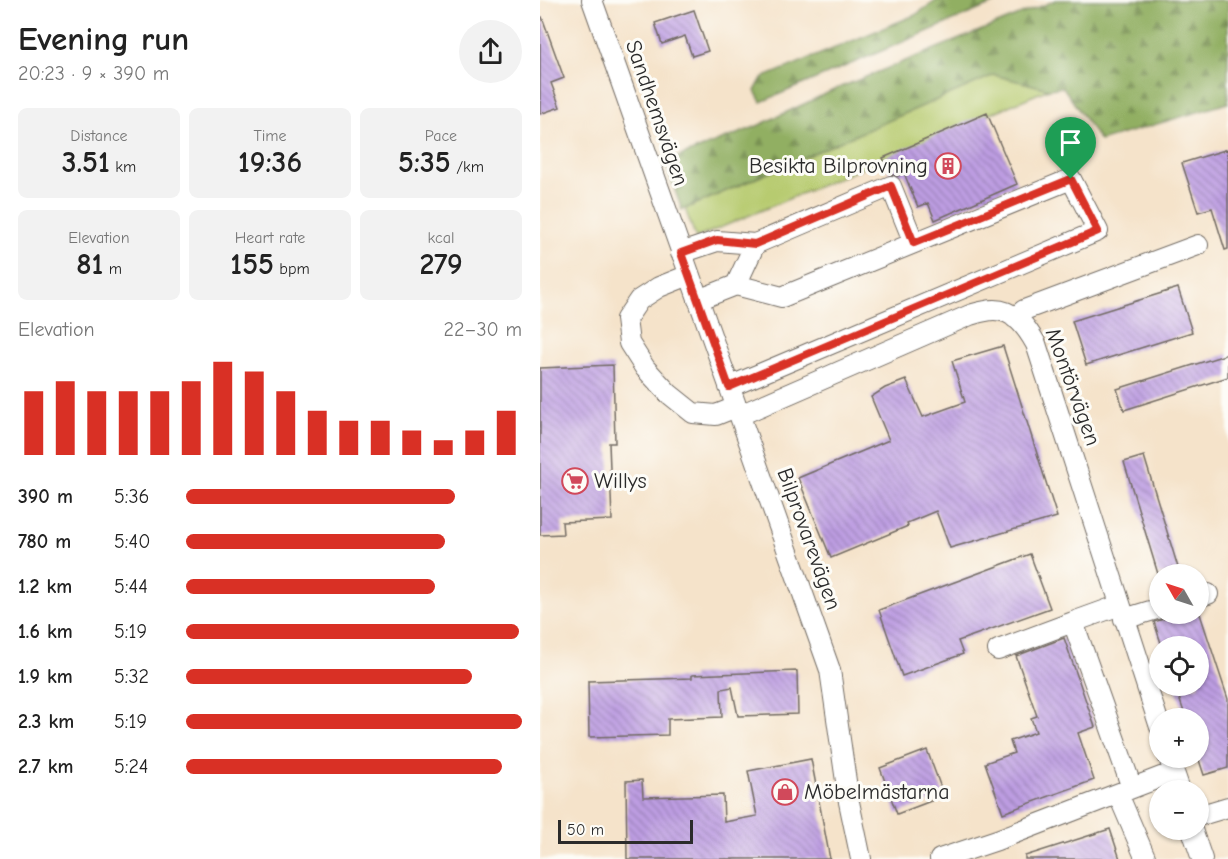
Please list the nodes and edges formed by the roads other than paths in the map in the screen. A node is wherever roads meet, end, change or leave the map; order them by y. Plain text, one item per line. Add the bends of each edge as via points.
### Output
1 (592, 0) edge
2 (914, 243) junction
3 (755, 244) junction
4 (1198, 245) dead end
5 (679, 248) junction
6 (689, 275) junction
7 (736, 285) junction
8 (698, 300) junction
9 (1016, 318) junction
10 (729, 387) junction
11 (738, 411) junction
12 (1149, 609) edge
13 (1122, 612) junction
14 (1073, 622) junction
15 (998, 650) dead end
16 (1154, 708) edge
17 (1167, 768) edge
18 (1125, 791) junction
19 (1228, 807) edge
20 (1209, 813) edge
21 (1195, 840) edge
22 (1145, 858) edge
23 (861, 859) edge
24 (940, 859) edge
25 (1202, 859) edge

1 - 5 street, Sandhemsvägen
2 - 3 street via 891,186
2 - 7 street via 782,297
2 - 10 street via 1071,179 1098,231
3 - 5 street via 717,240
3 - 7 street
4 - 9 street via 1024,310
5 - 6 street, Bilprovarevägen
6 - 8 street, Bilprovarevägen
6 - 11 street, Montörvägen via 639,300 626,319 629,343 645,368 693,413 716,415
7 - 8 street
8 - 10 street, Bilprovarevägen
9 - 11 street, Montörvägen via 994,310 970,315
9 - 13 street, Montörvägen via 1036,345
10 - 11 street, Bilprovarevägen
11 - 23 street, Bilprovarevägen via 830,670
12 - 13 street
13 - 14 street
13 - 16 street, Montörvägen
14 - 15 street
14 - 18 street
17 - 18 street
18 - 22 street
18 - 24 street
19 - 20 street
21 - 25 street

